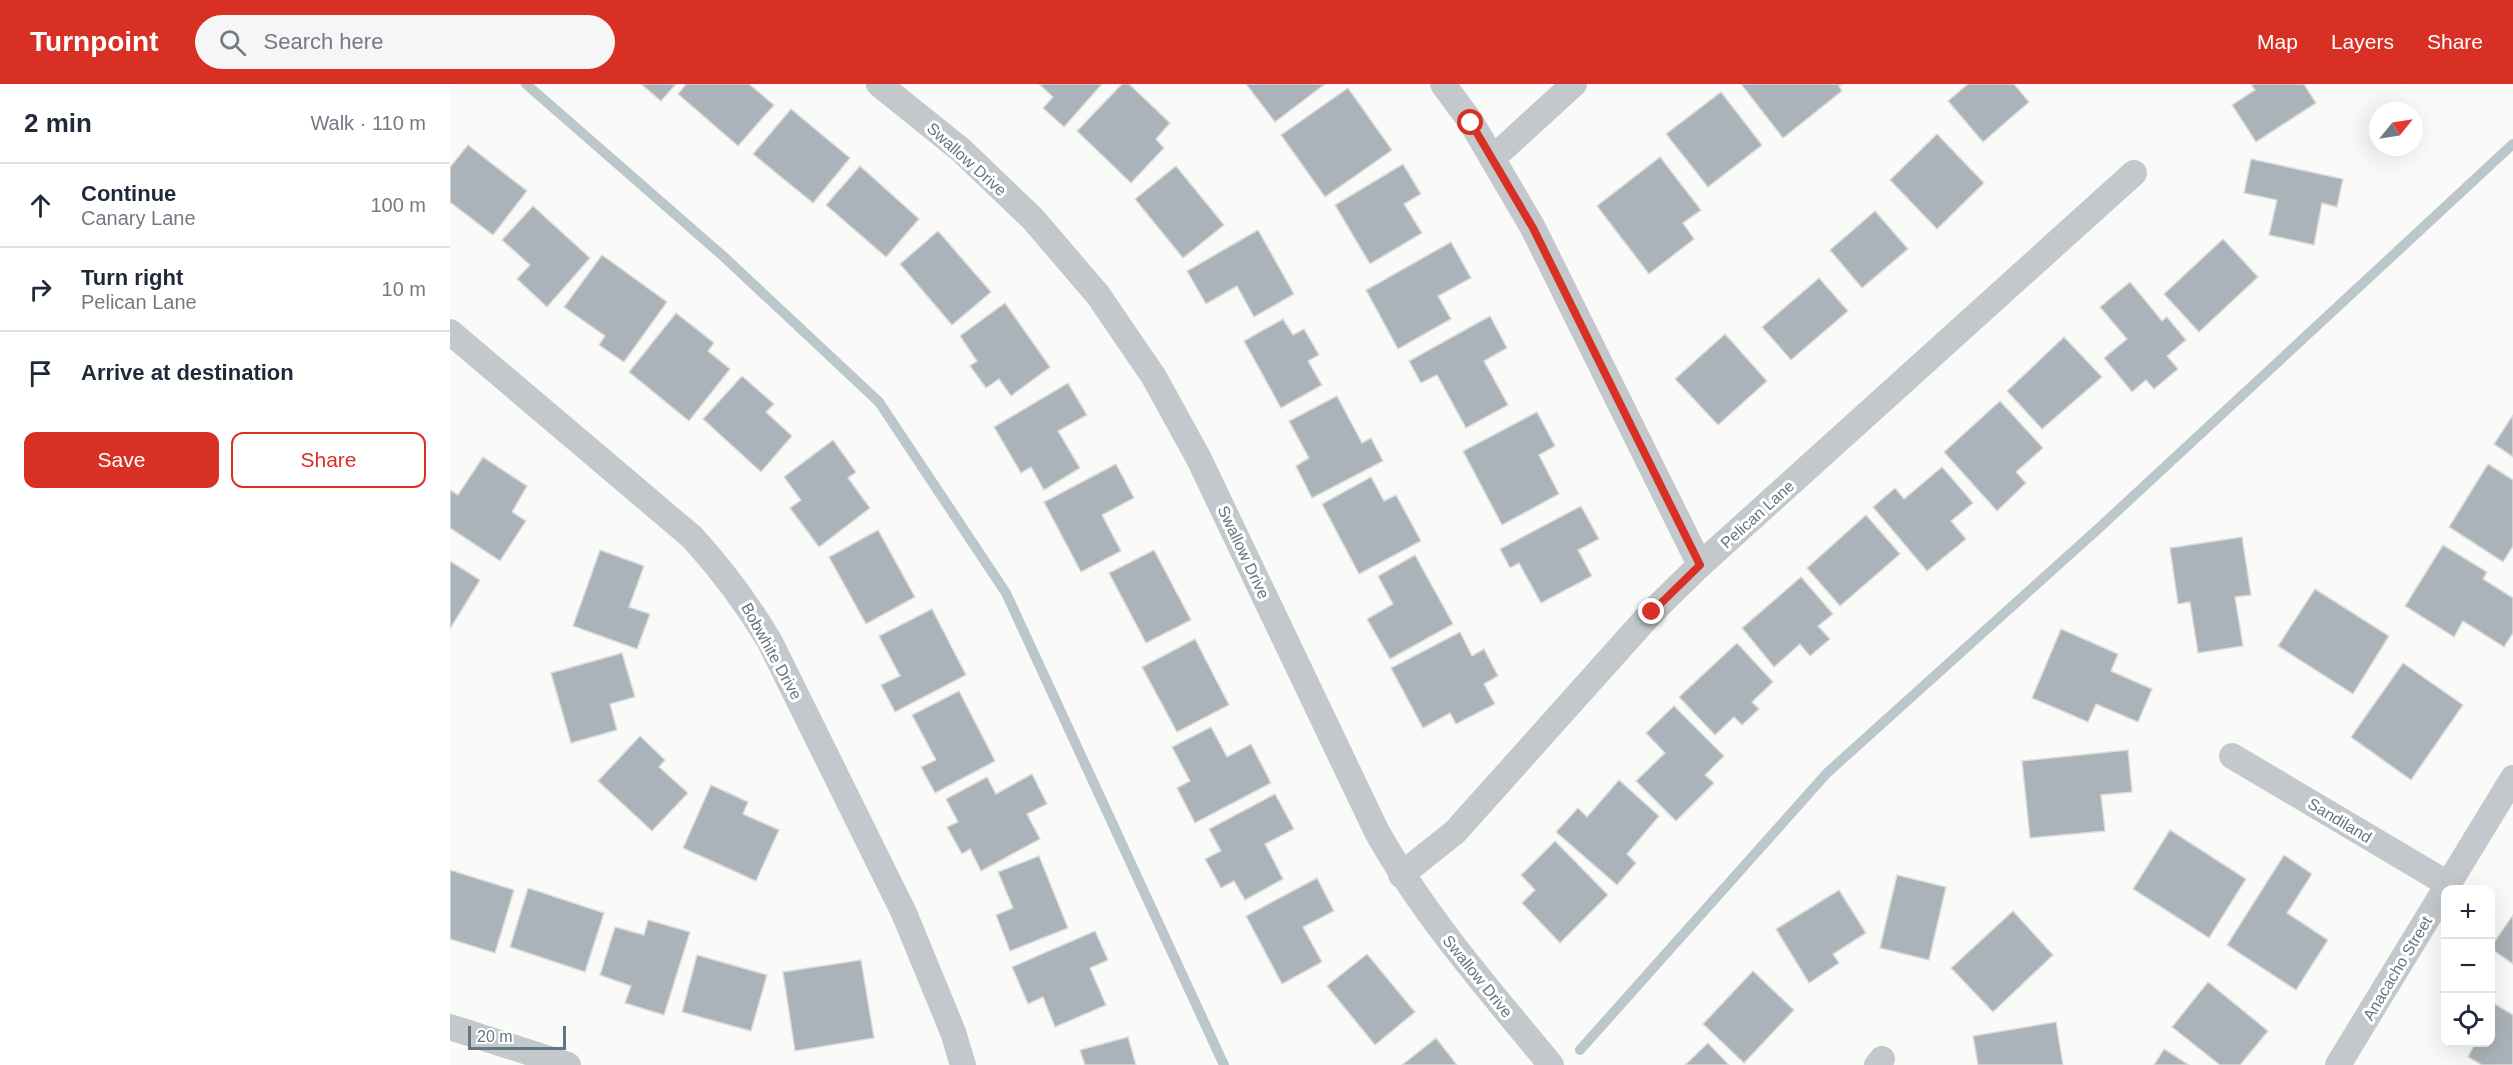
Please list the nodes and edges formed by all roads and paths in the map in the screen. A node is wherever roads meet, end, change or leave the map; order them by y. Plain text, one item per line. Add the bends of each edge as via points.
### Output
1 (879, 84) edge
2 (1443, 84) edge
3 (1574, 84) edge
4 (1493, 158) junction
5 (2134, 173) dead end
6 (450, 332) edge
7 (1700, 565) junction
8 (2232, 756) dead end
9 (2513, 778) edge
10 (1401, 875) junction
11 (2448, 884) junction
12 (450, 1027) edge
13 (568, 1065) edge
14 (963, 1065) edge
15 (1551, 1065) edge
16 (2338, 1065) edge

1 - 10 street, Swallow Drive via 961,150 1033,219 1098,295 1154,377 1199,459
2 - 4 street
3 - 4 street
4 - 7 street via 1533,228
5 - 7 street, Pelican Lane
6 - 14 street, Bobwhite Drive via 692,537 748,604 904,913
7 - 10 street, Pelican Lane via 1652,612 1455,832
8 - 11 street, Sandiland
9 - 11 street, Anacacho Street
10 - 15 street, Swallow Drive via 1454,949
11 - 16 street, Anacacho Street
12 - 13 street

